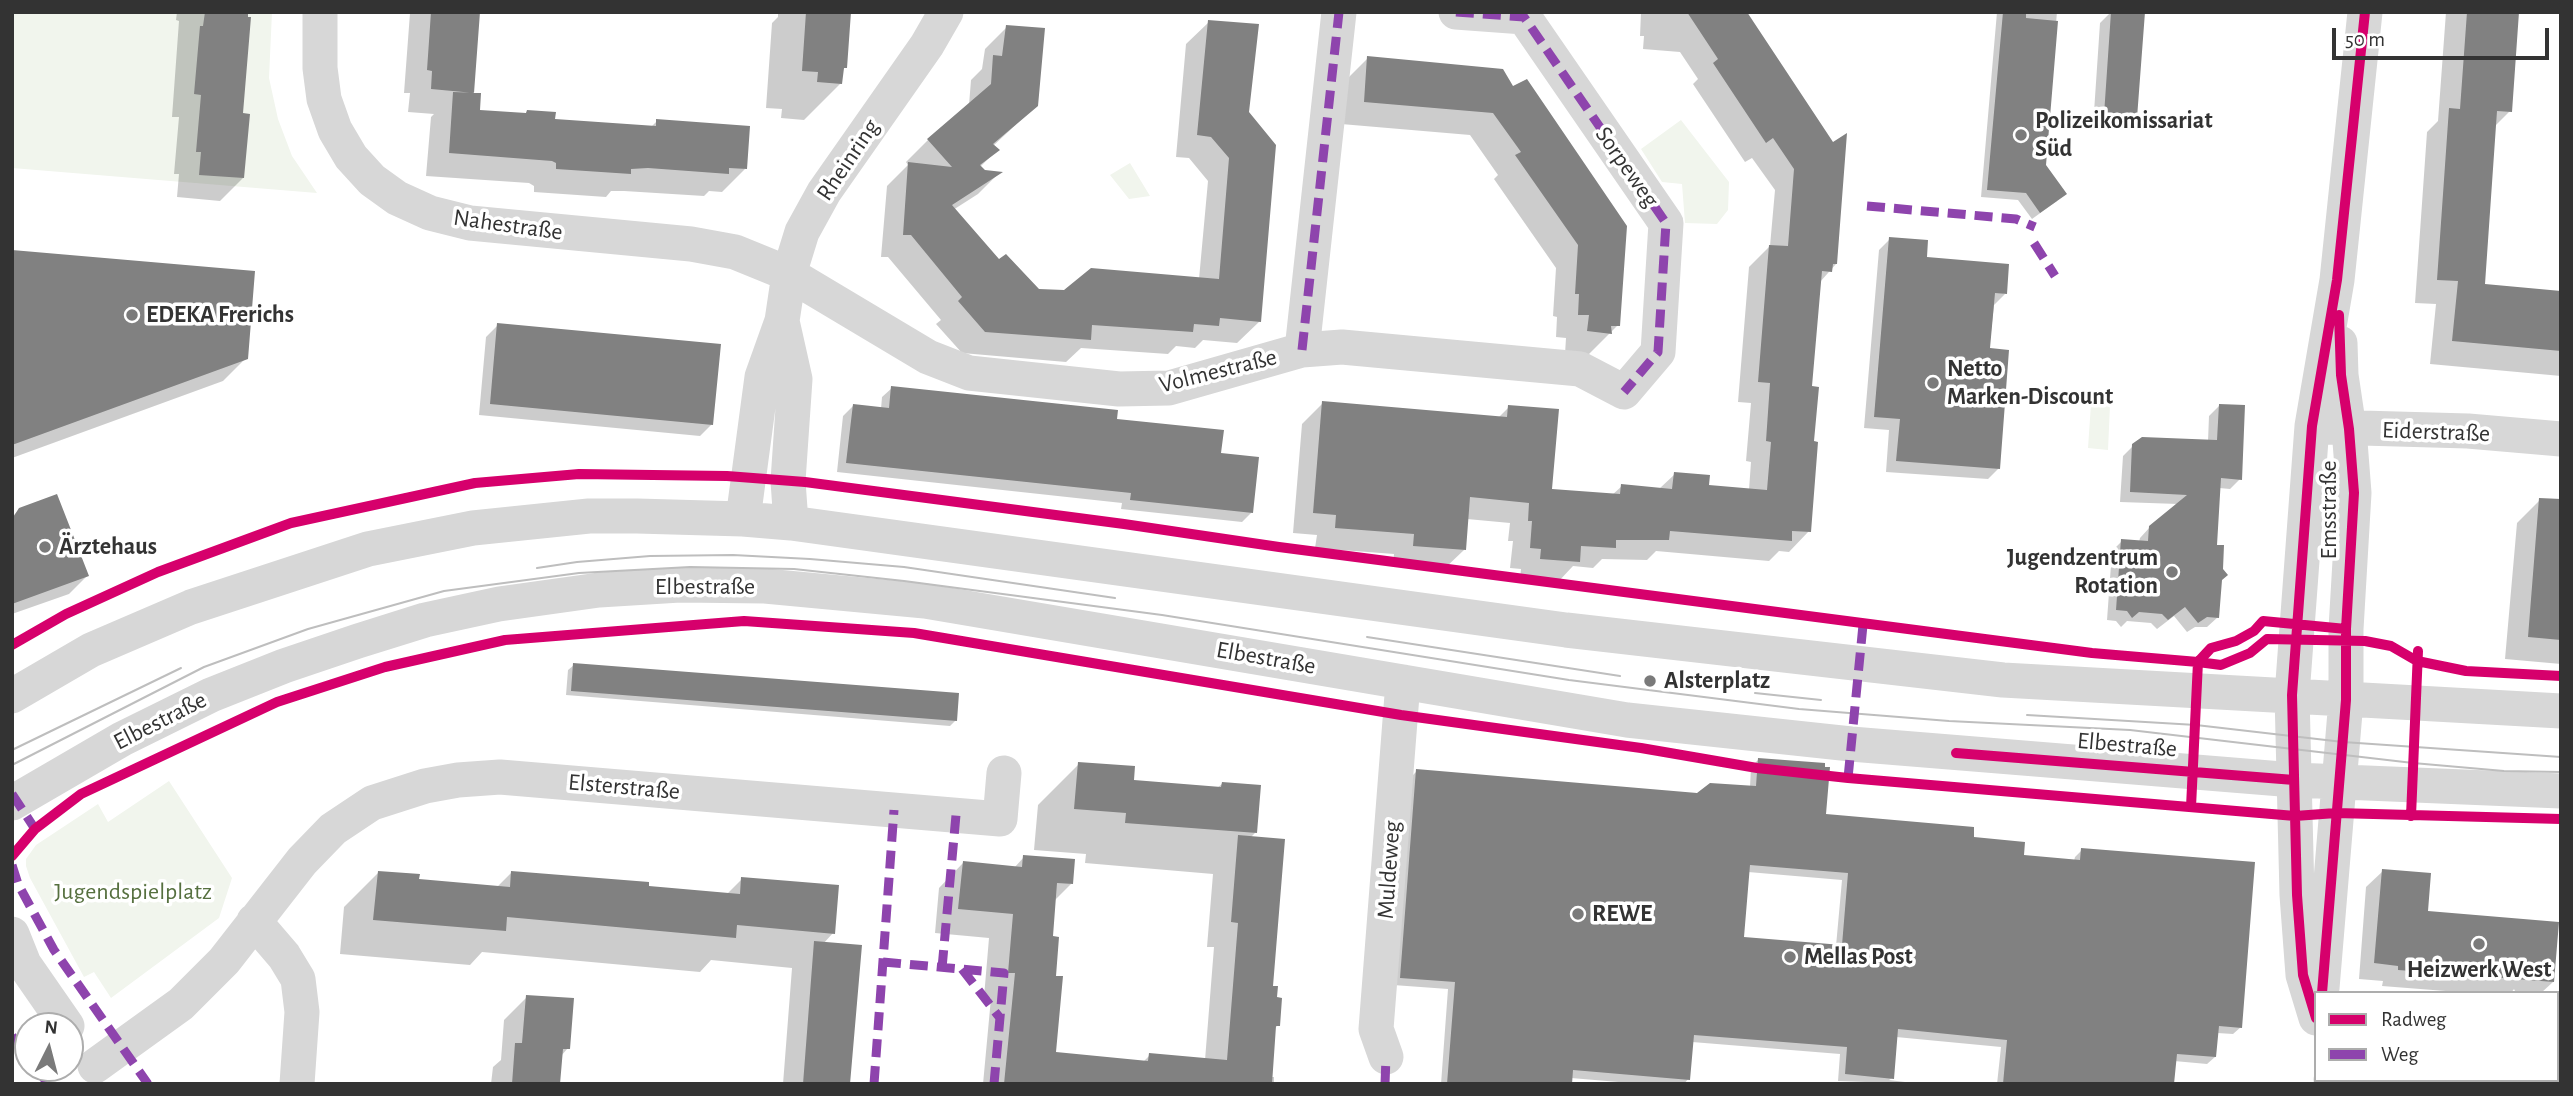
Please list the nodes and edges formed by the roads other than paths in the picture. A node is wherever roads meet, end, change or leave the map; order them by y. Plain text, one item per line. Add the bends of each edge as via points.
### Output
1 (320, 12) edge
2 (946, 12) edge
3 (1339, 12) edge
4 (1456, 12) edge
5 (2365, 12) edge
6 (789, 275) junction
7 (2337, 280) junction
8 (782, 321) junction
9 (1302, 350) junction
10 (1624, 392) joint
11 (2312, 426) junction
12 (2349, 429) junction
13 (2561, 439) edge
14 (743, 519) junction
15 (791, 523) junction
16 (1403, 682) junction
17 (2292, 695) junction
18 (12, 696) edge
19 (2346, 700) junction
20 (2561, 711) edge
21 (1004, 773) dead end
22 (2294, 780) junction
23 (2338, 783) junction
24 (2561, 791) edge
25 (12, 803) edge
26 (254, 921) junction
27 (16, 950) edge
28 (2322, 991) edge
29 (2314, 1011) edge
30 (58, 1012) edge
31 (84, 1050) edge
32 (1387, 1057) dead end
33 (101, 1075) edge
34 (297, 1084) edge

1 - 6 street, Nahestraße via 320,68 335,130 351,157 397,198 470,223 735,252
2 - 6 street, Rheinring via 824,192 803,232
3 - 9 street
4 - 10 street, Sorpeweg via 1524,17 1665,223 1658,352
5 - 7 street, Emsstraße
6 - 8 street, Rheinring
6 - 9 street, Volmestraße via 928,357 969,373 1119,389 1169,388
7 - 11 street, Emsstraße
7 - 12 street, Emsstraße via 2341,375
8 - 14 street, Rheinring via 762,377
8 - 15 street, Rheinring via 795,379 788,481
9 - 10 street, Volmestraße via 1342,347 1580,369
11 - 12 street, Eiderstraße
11 - 17 street, Emsstraße
12 - 13 street, Eiderstraße via 2468,431
12 - 19 street, Emsstraße via 2354,493
14 - 15 street
14 - 18 street via 589,516 474,527 380,546 191,607 91,650
15 - 17 street via 1553,628 1859,665 2003,680
16 - 22 street, Elbestraße via 1627,720 1851,744
16 - 25 street, Elbestraße via 925,601 765,586 598,590 425,620 284,666 211,695 122,739
16 - 32 street, Muldeweg via 1376,1029
17 - 19 street
17 - 22 street, Emsstraße
19 - 20 street
19 - 23 street, Emsstraße
21 - 26 street, Elsterstraße via 1000,819 500,777 425,786 372,803 333,829
22 - 23 street, Elbestraße
22 - 29 street, Emsstraße via 2303,975
23 - 24 street, Elbestraße
23 - 28 street, Emsstraße
26 - 33 street, Elsterstraße via 224,961
26 - 34 street via 298,979 302,1012
27 - 30 street
31 - 33 street

